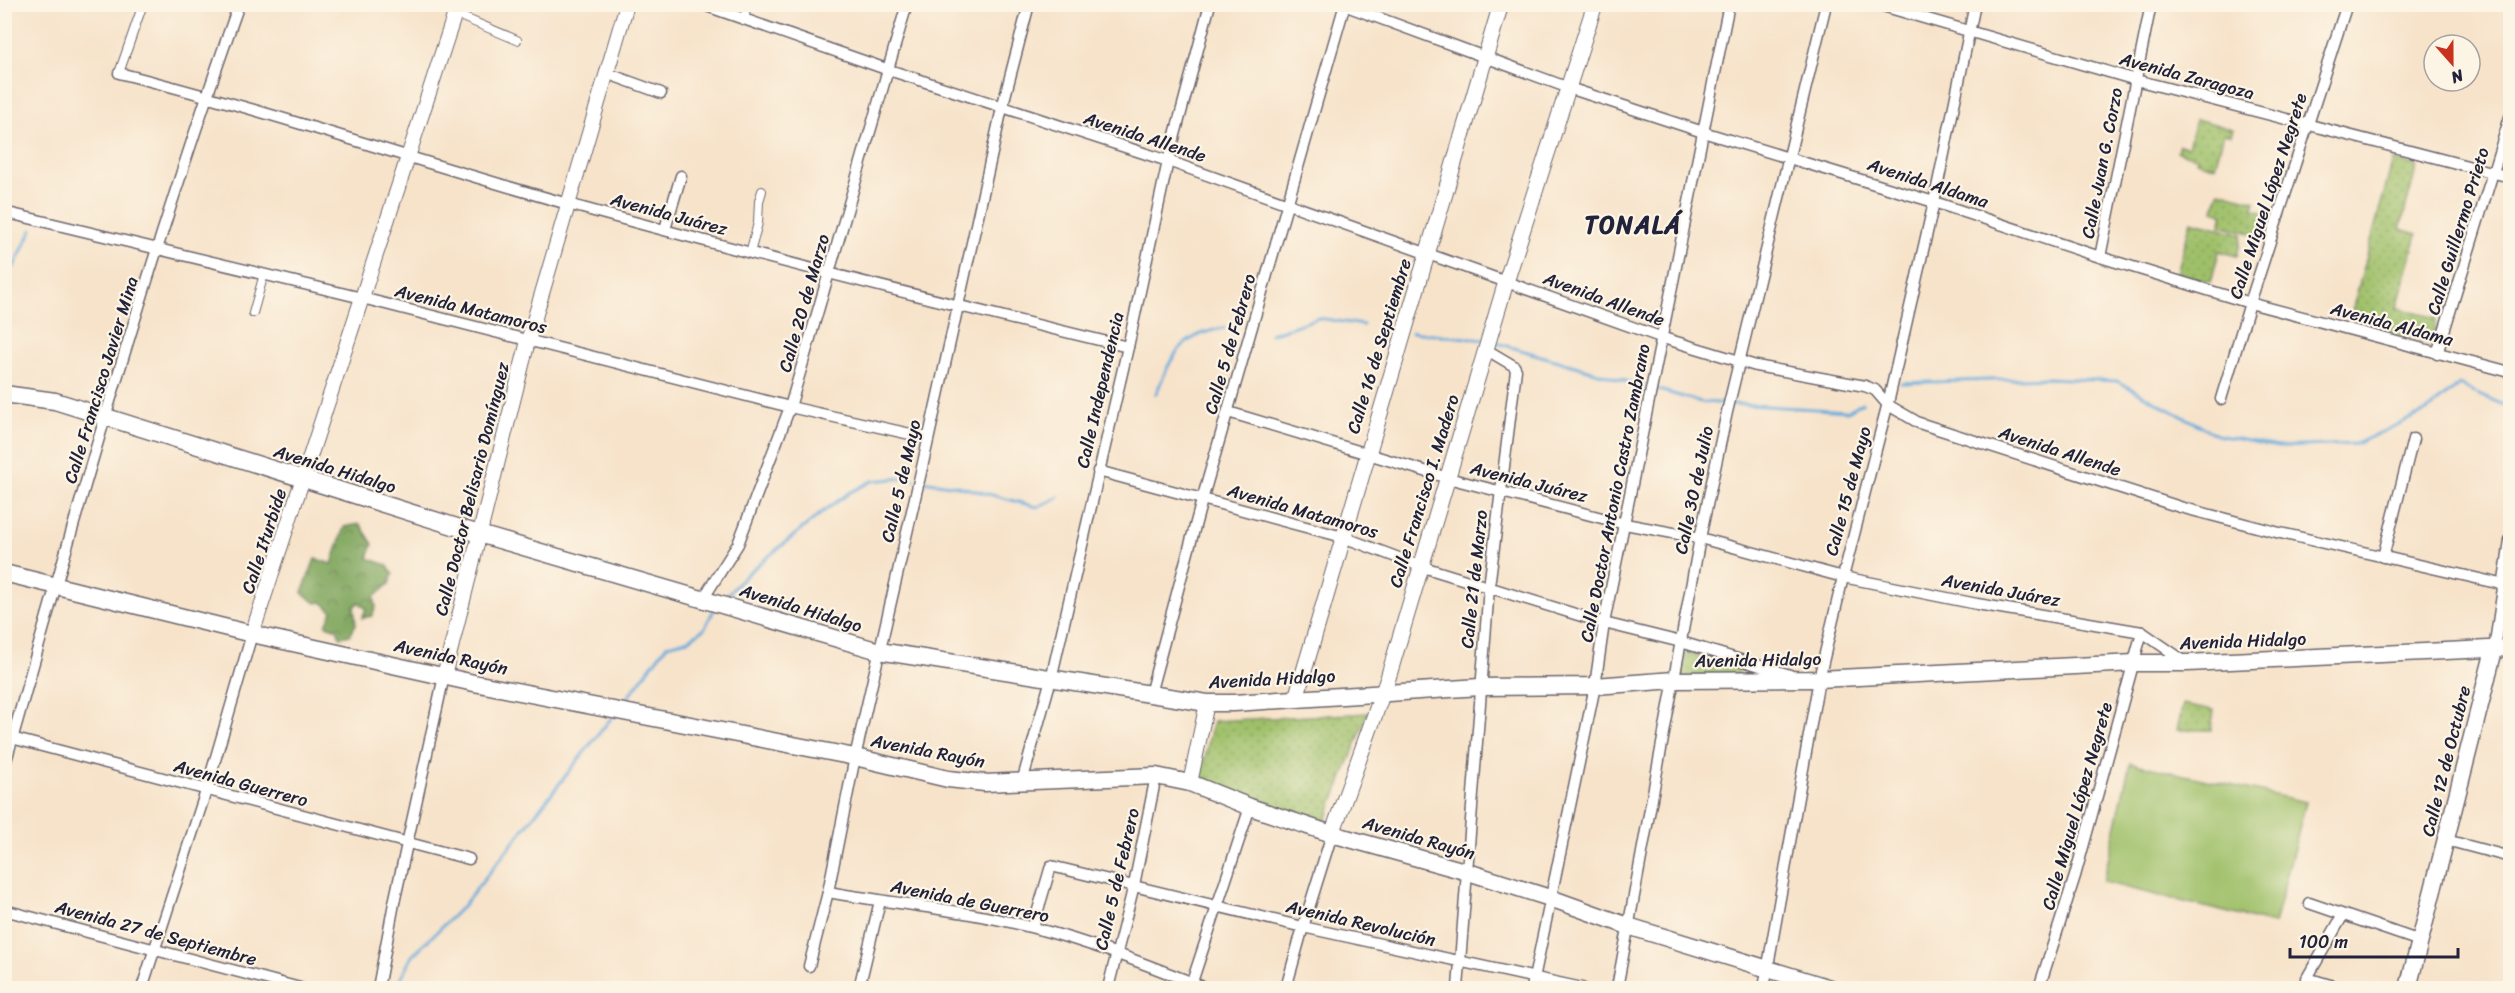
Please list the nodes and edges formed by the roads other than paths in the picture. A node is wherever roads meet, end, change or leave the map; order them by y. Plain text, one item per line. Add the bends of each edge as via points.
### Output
1 (143, 4) edge
2 (239, 4) edge
3 (627, 4) edge
4 (701, 4) edge
5 (747, 4) edge
6 (907, 4) edge
7 (1029, 4) edge
8 (1210, 4) edge
9 (1501, 4) edge
10 (1595, 4) edge
11 (1728, 4) edge
12 (1826, 4) edge
13 (1876, 4) edge
14 (1975, 4) edge
15 (2151, 4) edge
16 (2347, 4) edge
17 (1344, 5) edge
18 (457, 9) edge
19 (744, 20) junction
20 (1969, 33) junction
21 (517, 40) dead end
22 (1485, 56) junction
23 (889, 70) junction
24 (119, 73) joint
25 (606, 73) junction
26 (2136, 80) junction
27 (1569, 88) junction
28 (660, 93) dead end
29 (206, 95) junction
30 (1002, 108) junction
31 (2511, 117) edge
32 (2309, 125) junction
33 (1703, 132) junction
34 (409, 157) junction
35 (1789, 157) junction
36 (1168, 161) junction
37 (2493, 172) junction
38 (681, 176) dead end
39 (2511, 177) edge
40 (762, 191) dead end
41 (1934, 202) junction
42 (1287, 203) junction
43 (567, 204) junction
44 (4, 212) edge
45 (665, 229) junction
46 (157, 249) junction
47 (750, 253) junction
48 (1427, 253) junction
49 (2100, 257) junction
50 (830, 272) junction
51 (264, 274) junction
52 (1506, 282) junction
53 (362, 298) junction
54 (2250, 303) junction
55 (958, 307) junction
56 (253, 313) dead end
57 (1663, 338) junction
58 (528, 340) junction
59 (1128, 347) junction
60 (1488, 347) junction
61 (2437, 354) junction
62 (1740, 362) junction
63 (2511, 372) edge
64 (4, 394) edge
65 (2221, 399) dead end
66 (1888, 405) junction
67 (790, 407) junction
68 (1228, 412) junction
69 (106, 417) junction
70 (928, 438) junction
71 (2413, 439) dead end
72 (1367, 454) junction
73 (1098, 471) junction
74 (1448, 478) junction
75 (303, 480) junction
76 (1500, 492) junction
77 (1203, 500) junction
78 (1625, 524) junction
79 (479, 534) junction
80 (1343, 537) junction
81 (1700, 538) junction
82 (2511, 540) edge
83 (2383, 557) junction
84 (1420, 566) junction
85 (4, 573) edge
86 (1843, 577) junction
87 (2506, 585) edge
88 (57, 587) junction
89 (1489, 587) junction
90 (705, 599) junction
91 (1605, 623) junction
92 (2142, 632) junction
93 (252, 634) junction
94 (1681, 642) junction
95 (2502, 649) edge
96 (879, 651) junction
97 (2135, 663) junction
98 (2187, 663) junction
99 (444, 676) junction
100 (1051, 679) junction
101 (1674, 680) junction
102 (1813, 680) junction
103 (1595, 686) junction
104 (1480, 687) junction
105 (1383, 693) junction
106 (1150, 694) junction
107 (1296, 698) junction
108 (1207, 703) junction
109 (9, 737) edge
110 (855, 757) junction
111 (4, 768) edge
112 (1156, 776) junction
113 (1022, 782) junction
114 (1190, 783) junction
115 (206, 790) junction
116 (1250, 807) junction
117 (1332, 834) junction
118 (2446, 840) junction
119 (407, 844) junction
120 (2511, 857) edge
121 (469, 859) dead end
122 (1468, 872) junction
123 (1134, 885) junction
124 (828, 892) junction
125 (1552, 899) junction
126 (880, 901) junction
127 (2309, 903) dead end
128 (1217, 907) junction
129 (4, 910) edge
130 (2343, 915) junction
131 (1628, 926) junction
132 (1033, 927) junction
133 (1302, 927) junction
134 (2420, 941) junction
135 (154, 950) junction
136 (1117, 954) junction
137 (1461, 962) junction
138 (809, 966) dead end
139 (1768, 971) junction
140 (1533, 984) edge
141 (1191, 986) edge
142 (142, 988) edge
143 (300, 988) edge
144 (378, 988) edge
145 (859, 988) edge
146 (1108, 988) edge
147 (1206, 988) edge
148 (1286, 988) edge
149 (1458, 988) edge
150 (1582, 988) edge
151 (1617, 988) edge
152 (1764, 988) edge
153 (1830, 988) edge
154 (2039, 988) edge
155 (2340, 988) edge
156 (2408, 988) edge

1 - 24 street
2 - 29 street, Calle Francisco Javier Mina
3 - 25 street, Calle Doctor Belisario Domínguez
4 - 19 street, Avenida Allende
5 - 19 street
6 - 23 street, Calle 20 de Marzo
7 - 30 street, Calle 5 de Mayo
8 - 36 street, Calle Independencia
9 - 22 main road, Calle 16 de Septiembre
10 - 27 main road, Calle Francisco I. Madero
11 - 33 street, Calle Doctor Antonio Castro Zambrano
12 - 35 street, Calle 30 de Julio
13 - 20 street, Avenida Zaragoza
14 - 20 street, Calle 15 de Mayo
15 - 26 street, Calle Juan G. Corzo
16 - 32 street, Calle Miguel López Negrete
17 - 22 street, Avenida Aldama
17 - 42 street, Calle 5 de Febrero
18 - 21 street
18 - 34 street, Calle Iturbide
19 - 23 street, Avenida Allende
20 - 26 street, Avenida Zaragoza
20 - 41 street, Calle 15 de Mayo
22 - 27 street, Avenida Aldama
22 - 48 main road, Calle 16 de Septiembre
23 - 30 street, Avenida Allende
23 - 50 street, Calle 20 de Marzo
24 - 29 street, Avenida Juárez
25 - 28 street
25 - 43 street, Calle Doctor Belisario Domínguez
26 - 32 street, Avenida Zaragoza
26 - 49 street, Calle Juan G. Corzo
27 - 33 street, Avenida Aldama
27 - 52 main road, Calle Francisco I. Madero
29 - 34 street, Avenida Juárez
29 - 46 street, Calle Francisco Javier Mina
30 - 36 street, Avenida Allende
30 - 55 street, Calle 5 de Mayo
31 - 37 street, Calle Guillermo Prieto
32 - 37 street, Avenida Zaragoza
32 - 54 street, Calle Miguel López Negrete
33 - 35 street, Avenida Aldama
33 - 57 street, Calle Doctor Antonio Castro Zambrano
34 - 43 street, Avenida Juárez
34 - 53 street, Calle Iturbide
35 - 41 street, Avenida Aldama
35 - 62 street, Calle 30 de Julio
36 - 42 street, Avenida Allende
36 - 59 street, Calle Independencia
37 - 39 street, Avenida Zaragoza
37 - 61 street, Calle Guillermo Prieto
38 - 45 street
40 - 47 street
41 - 49 street, Avenida Aldama
41 - 66 street, Calle 15 de Mayo
42 - 48 street, Avenida Allende
42 - 68 street, Calle 5 de Febrero
43 - 45 street, Avenida Juárez
43 - 58 street, Calle Doctor Belisario Domínguez
44 - 46 street, Avenida Matamoros
45 - 47 street, Avenida Juárez
46 - 51 street, Avenida Matamoros
46 - 69 street, Calle Francisco Javier Mina
47 - 50 street, Avenida Juárez
48 - 52 street, Avenida Allende
48 - 72 main road, Calle 16 de Septiembre
49 - 54 street, Avenida Aldama
50 - 55 street, Avenida Juárez
50 - 67 street, Calle 20 de Marzo
51 - 53 street, Avenida Matamoros
51 - 56 street
52 - 57 street, Avenida Allende
52 - 60 main road, Calle Francisco I. Madero
53 - 58 street, Avenida Matamoros
53 - 75 street, Calle Iturbide
54 - 61 street, Avenida Aldama
54 - 65 street, Calle Miguel López Negrete
55 - 59 street, Avenida Juárez
55 - 70 street, Calle 5 de Mayo
57 - 62 street, Avenida Allende
57 - 78 street, Calle Doctor Antonio Castro Zambrano
58 - 67 street, Avenida Matamoros
58 - 79 street, Calle Doctor Belisario Domínguez
59 - 73 street, Calle Independencia
60 - 74 main road, Calle Francisco I. Madero
60 - 76 street, Calle 21 de Marzo via 1516,368
61 - 63 street, Avenida Aldama
62 - 66 street, Avenida Allende via 1865,386 1875,390
62 - 81 street, Calle 30 de Julio
64 - 69 main road, Avenida Hidalgo via 55,401
66 - 83 street, Avenida Allende via 1919,423 2180,507
66 - 86 street, Calle 15 de Mayo
67 - 70 street, Avenida Matamoros
67 - 90 street, Calle 20 de Marzo via 738,544
68 - 72 street, Avenida Juárez
68 - 77 street, Calle 5 de Febrero
69 - 75 main road, Avenida Hidalgo
69 - 88 street, Calle Francisco Javier Mina
70 - 96 street, Calle 5 de Mayo
71 - 83 street
72 - 74 street, Avenida Juárez
72 - 80 main road, Calle 16 de Septiembre
73 - 77 street, Avenida Matamoros
73 - 100 street, Calle Independencia
74 - 76 street, Avenida Juárez
74 - 84 main road, Calle Francisco I. Madero
75 - 79 main road, Avenida Hidalgo
75 - 93 street, Calle Iturbide
76 - 78 street, Avenida Juárez
76 - 89 street, Calle 21 de Marzo
77 - 80 street, Avenida Matamoros
77 - 106 street, Calle 5 de Febrero
78 - 81 street, Avenida Juárez
78 - 91 street, Calle Doctor Antonio Castro Zambrano
79 - 90 main road, Avenida Hidalgo
79 - 99 street, Calle Doctor Belisario Domínguez
80 - 84 street, Avenida Matamoros
80 - 107 main road, Calle 16 de Septiembre
81 - 86 street, Avenida Juárez
81 - 94 street, Calle 30 de Julio
82 - 87 street, Calle 12 de Octubre
83 - 87 street, Avenida Allende
84 - 89 street, Avenida Matamoros
84 - 105 main road, Calle Francisco I. Madero
85 - 88 main road, Avenida Rayón
86 - 92 street, Avenida Juárez
86 - 102 street, Calle 15 de Mayo
87 - 95 street, Calle 12 de Octubre
88 - 93 main road, Avenida Rayón
88 - 109 street, Calle Francisco Javier Mina
89 - 91 street, Avenida Matamoros
89 - 104 street, Calle 21 de Marzo
90 - 96 main road, Avenida Hidalgo
91 - 94 street, Avenida Matamoros
91 - 103 street, Calle Doctor Antonio Castro Zambrano
92 - 97 street, Calle Miguel López Negrete
92 - 98 street
93 - 99 main road, Avenida Rayón
93 - 115 street, Calle Iturbide
94 - 101 street, Calle 30 de Julio
94 - 102 street, Avenida Matamoros
95 - 98 main road, Avenida Hidalgo
95 - 118 main road, Calle 12 de Octubre
96 - 100 main road, Avenida Hidalgo
96 - 110 street, Calle 5 de Mayo
97 - 98 main road, Avenida Hidalgo
97 - 102 main road, Avenida Hidalgo
97 - 154 street, Calle Miguel López Negrete
99 - 110 main road, Avenida Rayón
99 - 119 street, Calle Doctor Belisario Domínguez
100 - 106 main road, Avenida Hidalgo
100 - 113 street, Calle Independencia
101 - 102 main road, Avenida Hidalgo
101 - 103 main road, Avenida Hidalgo
101 - 131 street, Calle 30 de Julio
102 - 139 street, Calle 15 de Mayo
103 - 104 main road, Avenida Hidalgo
103 - 125 street, Calle Doctor Antonio Castro Zambrano
104 - 105 main road, Avenida Hidalgo
104 - 122 street
105 - 107 main road, Avenida Hidalgo
105 - 117 main road, Calle Francisco I. Madero
106 - 108 main road, Avenida Hidalgo
107 - 108 main road, Avenida Hidalgo
108 - 114 street
109 - 111 street, Calle Francisco Javier Mina
109 - 115 street, Avenida Guerrero
110 - 113 main road, Avenida Rayón via 948,778
110 - 124 street, Calle 5 de Mayo
112 - 113 main road, Avenida Rayón
112 - 114 main road, Avenida Rayón
112 - 123 street, Calle 5 de Febrero
114 - 116 main road, Avenida Rayón
115 - 119 street, Avenida Guerrero
115 - 135 street, Calle Iturbide
116 - 117 main road, Avenida Rayón
116 - 128 street
117 - 122 main road, Avenida Rayón
117 - 133 street, Calle Francisco I. Madero
118 - 120 street
118 - 134 main road, Calle 12 de Octubre
119 - 121 street, Avenida Guerrero
119 - 144 street, Calle Doctor Belisario Domínguez
122 - 125 main road, Avenida Rayón
122 - 137 street
123 - 128 street, Avenida Revolución
123 - 132 street, Avenida Revolución via 1052,866
123 - 136 street, Calle 5 de Febrero
124 - 126 street, Avenida de Guerrero
124 - 138 street, Calle 5 de Mayo
125 - 131 main road, Avenida Rayón
125 - 140 street, Calle Doctor Antonio Castro Zambrano
126 - 132 street, Avenida de Guerrero
126 - 145 street
127 - 130 street
128 - 133 street, Avenida Revolución
128 - 141 street
129 - 135 street, Avenida 27 de Septiembre
130 - 134 street
130 - 155 street via 2307,978
131 - 139 main road, Avenida Rayón
131 - 151 street, Calle 30 de Julio
132 - 136 street, Avenida de Guerrero
133 - 137 street, Avenida Revolución
133 - 148 street, Calle Francisco I. Madero
134 - 156 main road, Calle 12 de Octubre
135 - 142 street, Calle Iturbide
135 - 143 street, Avenida 27 de Septiembre
136 - 141 street, Avenida de Guerrero
136 - 146 street, Calle 5 de Febrero
137 - 140 street, Avenida Revolución
137 - 149 street
139 - 152 street, Calle 15 de Mayo
139 - 153 main road, Avenida Rayón
140 - 150 street, Avenida Revolución
141 - 147 street, Avenida de Guerrero

